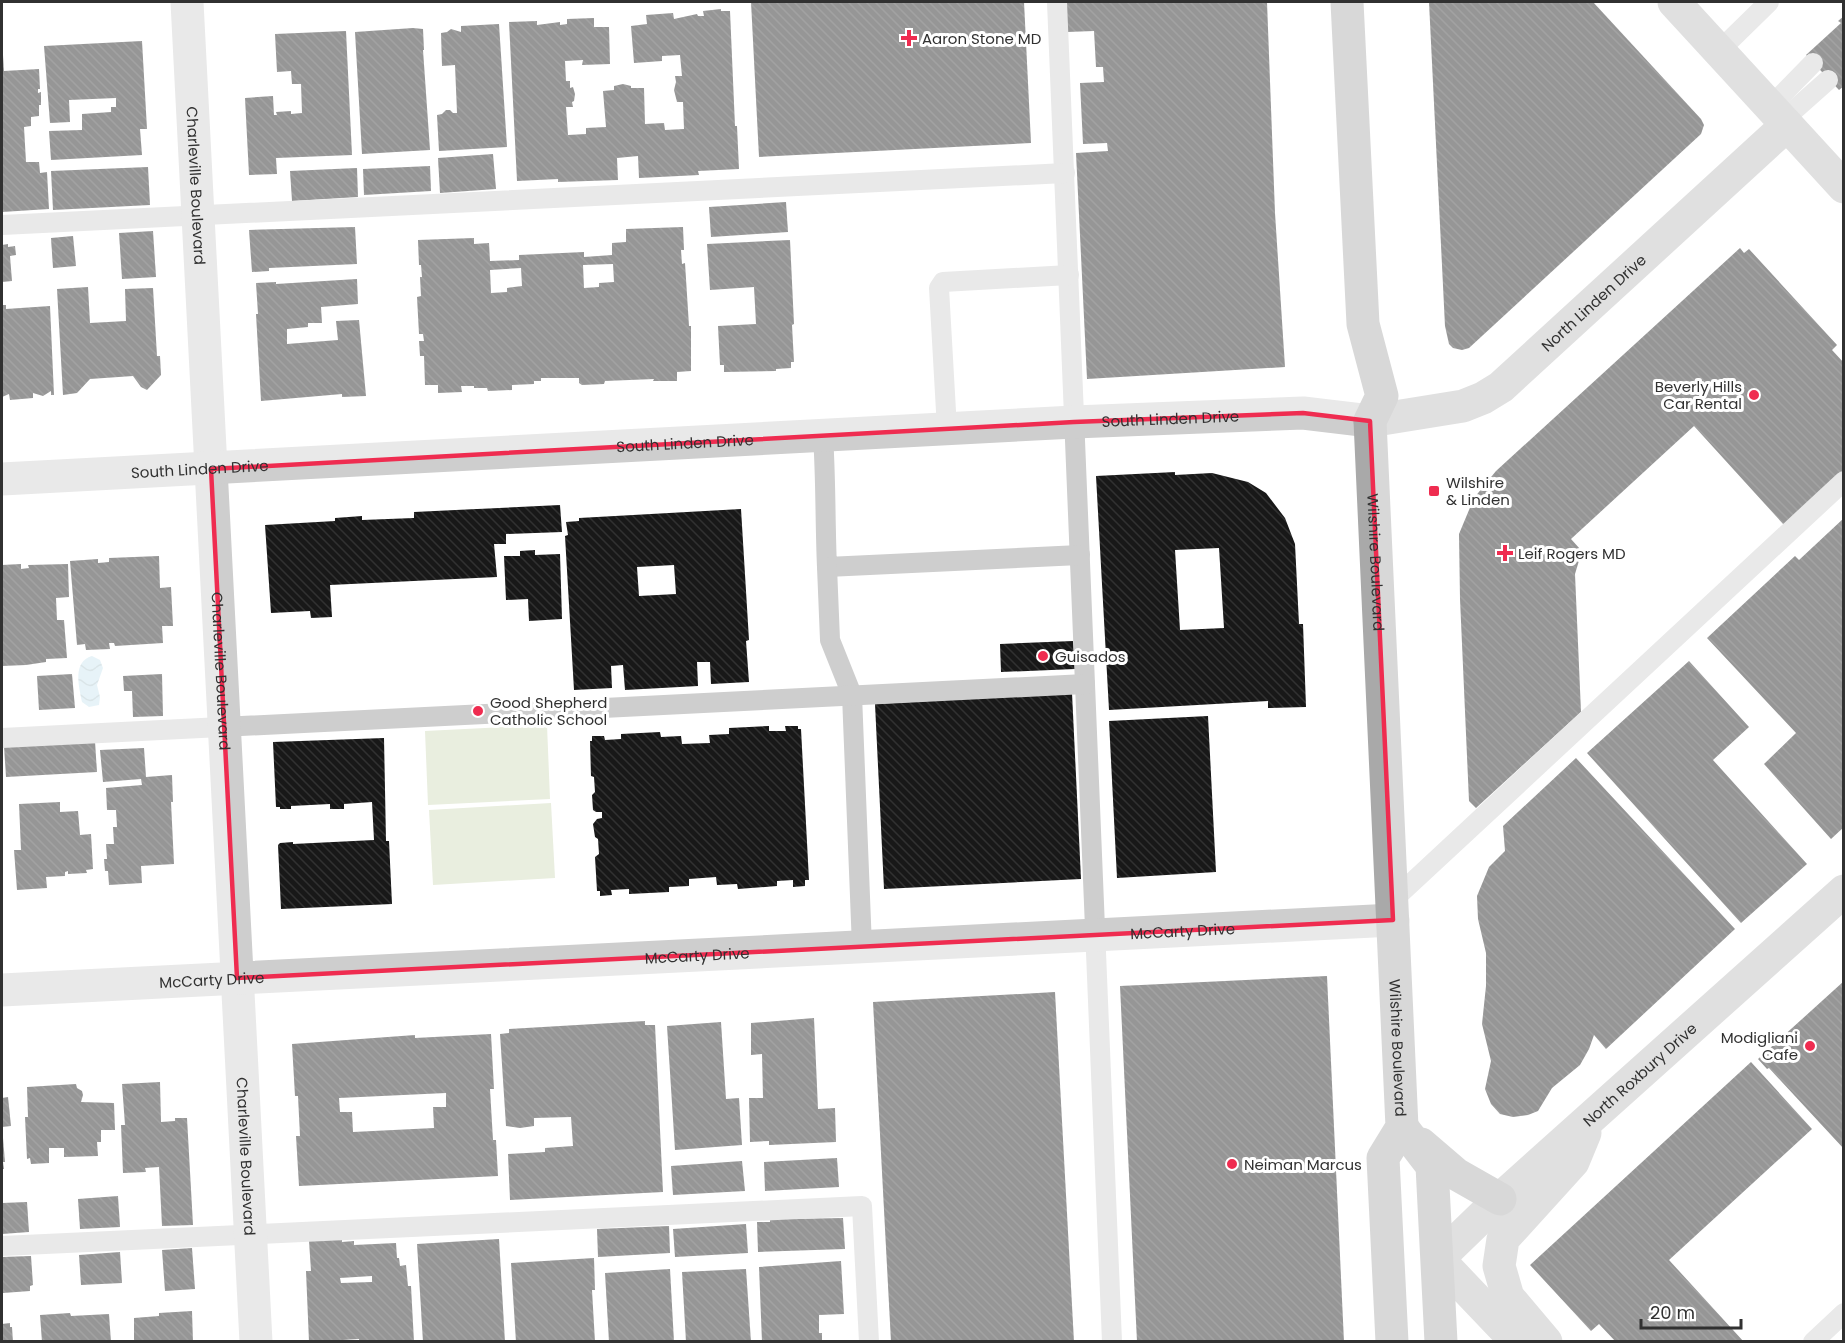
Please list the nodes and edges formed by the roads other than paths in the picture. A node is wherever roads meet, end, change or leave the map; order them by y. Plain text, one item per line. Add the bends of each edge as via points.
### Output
1 (186, 2) edge
2 (1056, 2) edge
3 (1347, 2) edge
4 (1674, 2) edge
5 (1769, 2) edge
6 (1719, 51) junction
7 (1814, 63) dead end
8 (1828, 80) dead end
9 (1780, 117) junction
10 (1065, 173) junction
11 (1844, 187) edge
12 (198, 215) junction
13 (2, 225) edge
14 (1069, 275) junction
15 (1370, 421) junction
16 (1074, 422) junction
17 (947, 429) junction
18 (824, 436) junction
19 (211, 469) junction
20 (2, 479) edge
21 (1844, 481) edge
22 (1080, 555) junction
23 (828, 567) junction
24 (1085, 684) junction
25 (852, 695) junction
26 (224, 727) junction
27 (2, 738) edge
28 (1844, 891) edge
29 (1392, 910) junction
30 (1096, 935) junction
31 (862, 947) junction
32 (237, 978) junction
33 (2, 990) edge
34 (1592, 1116) junction
35 (1401, 1127) junction
36 (1500, 1199) junction
37 (250, 1234) junction
38 (2, 1246) edge
39 (1438, 1258) junction
40 (1844, 1313) edge
41 (255, 1341) edge
42 (869, 1341) edge
43 (1112, 1341) edge
44 (1392, 1341) edge
45 (1441, 1341) edge
46 (1517, 1341) edge
47 (1546, 1341) edge
48 (1813, 1341) edge

1 - 12 street, Charleville Boulevard
2 - 10 lane
3 - 15 main road, Wilshire Boulevard via 1363,324 1382,396
4 - 6 street
5 - 6 lane
6 - 9 street
7 - 9 lane
8 - 9 lane
9 - 11 street
9 - 15 street, North Linden Drive via 1502,387 1463,406
10 - 12 lane
10 - 14 lane
12 - 13 lane
12 - 19 street, Charleville Boulevard
14 - 16 lane
14 - 17 lane via 943,282 939,288
15 - 16 street, South Linden Drive via 1304,413
15 - 29 main road, Wilshire Boulevard
16 - 17 street, South Linden Drive
16 - 22 lane
17 - 18 street, South Linden Drive
18 - 19 street, South Linden Drive
18 - 23 lane
19 - 20 street, South Linden Drive
19 - 26 street, Charleville Boulevard
21 - 29 lane
22 - 23 lane
22 - 24 lane
23 - 25 lane via 830,640
24 - 25 lane
24 - 30 lane
25 - 26 lane
25 - 31 lane
26 - 27 lane
26 - 32 street, Charleville Boulevard
28 - 34 street, North Roxbury Drive
29 - 30 street, McCarty Drive
29 - 35 main road, Wilshire Boulevard
30 - 31 street, McCarty Drive
30 - 43 lane
31 - 32 street, McCarty Drive
32 - 33 street, McCarty Drive
32 - 37 street, Charleville Boulevard
34 - 36 street, North Roxbury Drive
34 - 47 street via 1573,1162 1503,1239 1499,1266 1508,1297
35 - 36 main road via 1456,1174
35 - 39 main road, Wilshire Boulevard via 1432,1166
35 - 44 main road, Wilshire Boulevard via 1383,1158
36 - 39 street, North Roxbury Drive
37 - 38 lane
37 - 41 street, Charleville Boulevard
37 - 42 lane via 862,1206
39 - 45 main road, Wilshire Boulevard
39 - 46 street
40 - 48 lane

